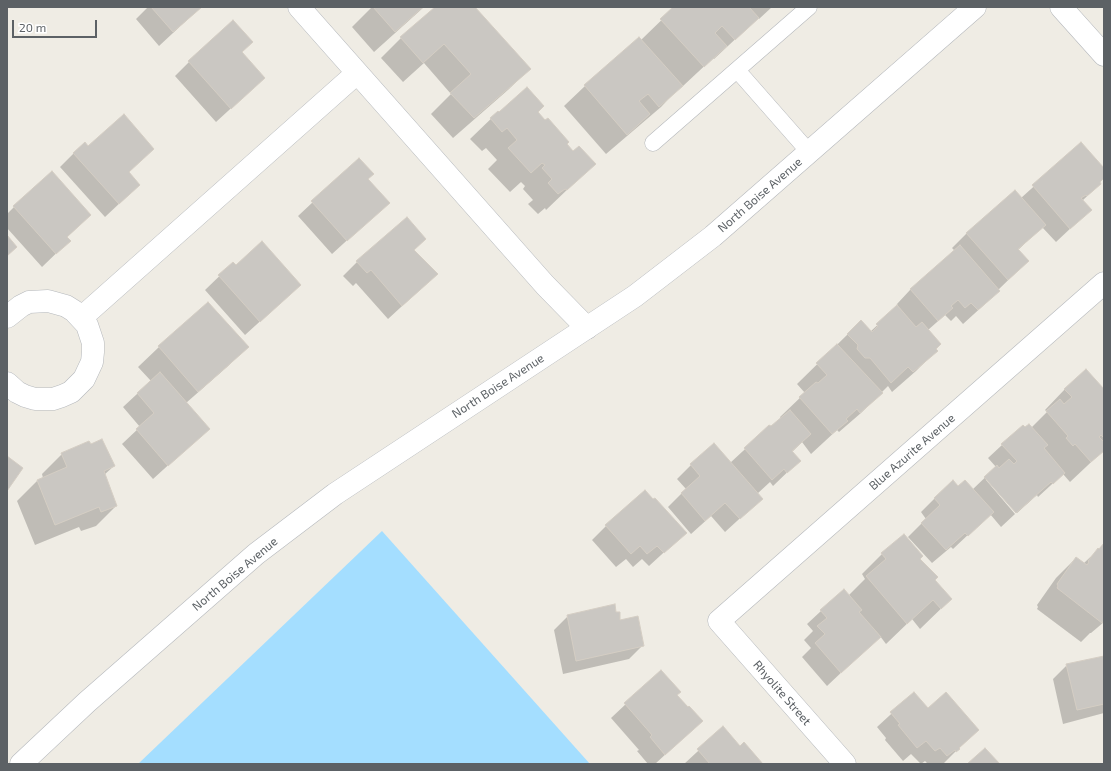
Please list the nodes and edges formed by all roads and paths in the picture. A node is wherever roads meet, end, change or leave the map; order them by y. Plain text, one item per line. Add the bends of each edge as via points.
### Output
1 (299, 7) edge
2 (809, 7) edge
3 (975, 7) edge
4 (1061, 7) edge
5 (1104, 55) edge
6 (737, 70) junction
7 (357, 73) junction
8 (653, 144) dead end
9 (809, 152) junction
10 (1104, 282) edge
11 (7, 316) edge
12 (81, 318) junction
13 (587, 328) junction
14 (7, 383) edge
15 (719, 621) joint
16 (21, 764) edge
17 (845, 764) edge

1 - 7 street
2 - 6 lane
3 - 9 street, North Boise Avenue
4 - 5 street
6 - 8 lane
6 - 9 lane
7 - 12 street
7 - 13 street via 545,285
9 - 13 street, North Boise Avenue via 714,236 635,296
10 - 15 street, Blue Azurite Avenue
11 - 12 street via 21,306 48,301 66,306
12 - 14 street via 90,334 93,352 89,371 78,386 62,396 44,400 25,396
13 - 16 street, North Boise Avenue via 334,494 256,554 87,702
15 - 17 street, Rhyolite Street

